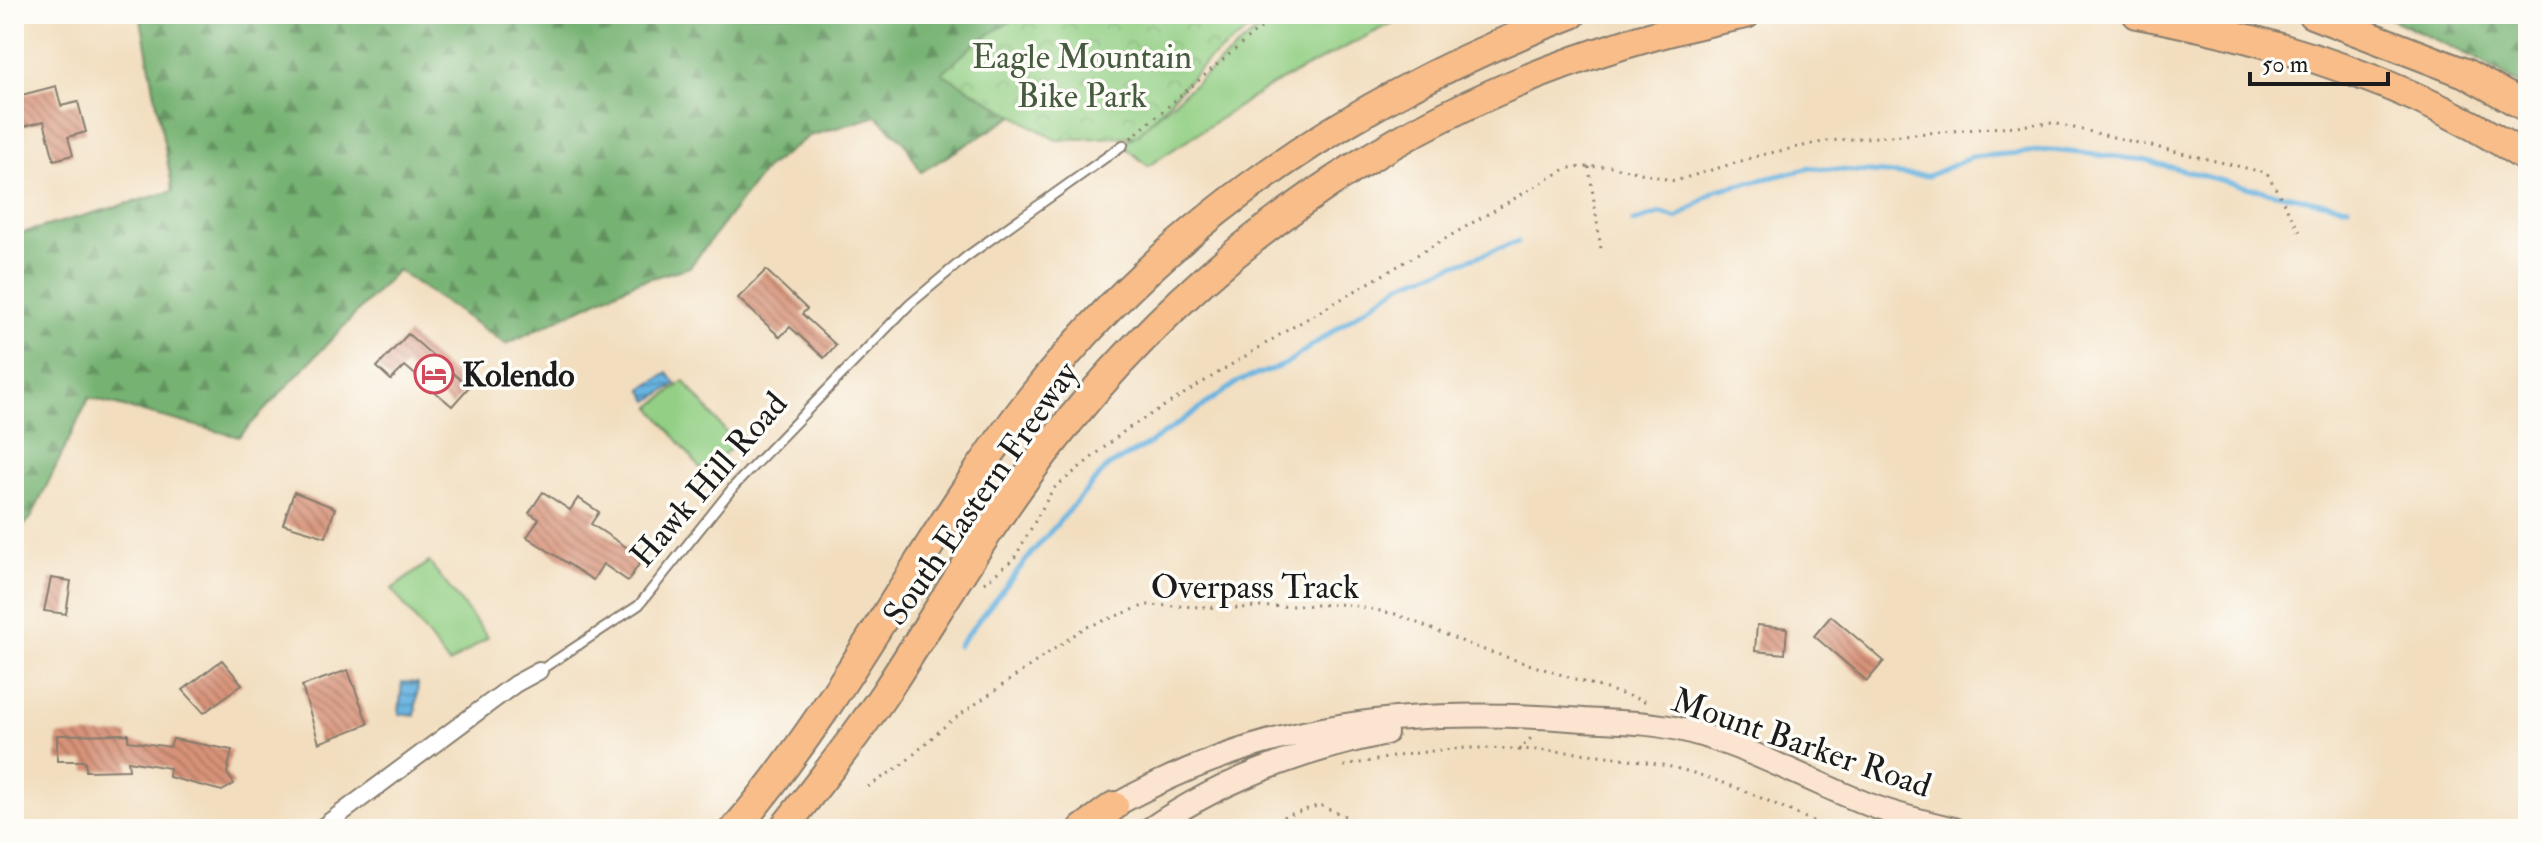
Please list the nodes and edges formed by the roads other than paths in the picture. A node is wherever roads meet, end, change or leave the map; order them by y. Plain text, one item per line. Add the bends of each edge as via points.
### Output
1 (1572, 14) edge
2 (1746, 14) edge
3 (2137, 14) edge
4 (2312, 14) edge
5 (2528, 108) edge
6 (1123, 145) road end
7 (2528, 159) edge
8 (539, 671) joint
9 (1114, 806) joint
10 (320, 829) edge
11 (735, 829) edge
12 (783, 829) edge
13 (1083, 829) edge
14 (1150, 829) edge
15 (1913, 829) edge
16 (1954, 829) edge

1 - 11 highway, South Eastern Freeway via 1492,44 1356,115 1238,195 1162,257 1032,397 805,742
2 - 12 highway, South Eastern Freeway via 1592,53 1500,88 1328,182 1248,241 1175,304 1105,376 1011,499 883,695
3 - 7 highway via 2283,48 2357,74 2445,113
4 - 5 highway via 2465,73
6 - 8 lane, Hawk Hill Road via 966,257 910,304 735,485 639,605
8 - 10 street, Hawk Hill Road
9 - 13 highway
9 - 16 main road, Mount Barker Road via 1216,755 1288,735 1406,716 1505,714 1633,721 1688,731 1869,804
14 - 15 main road, Mount Barker Road via 1232,781 1342,743 1443,726 1499,724 1618,731 1710,749

